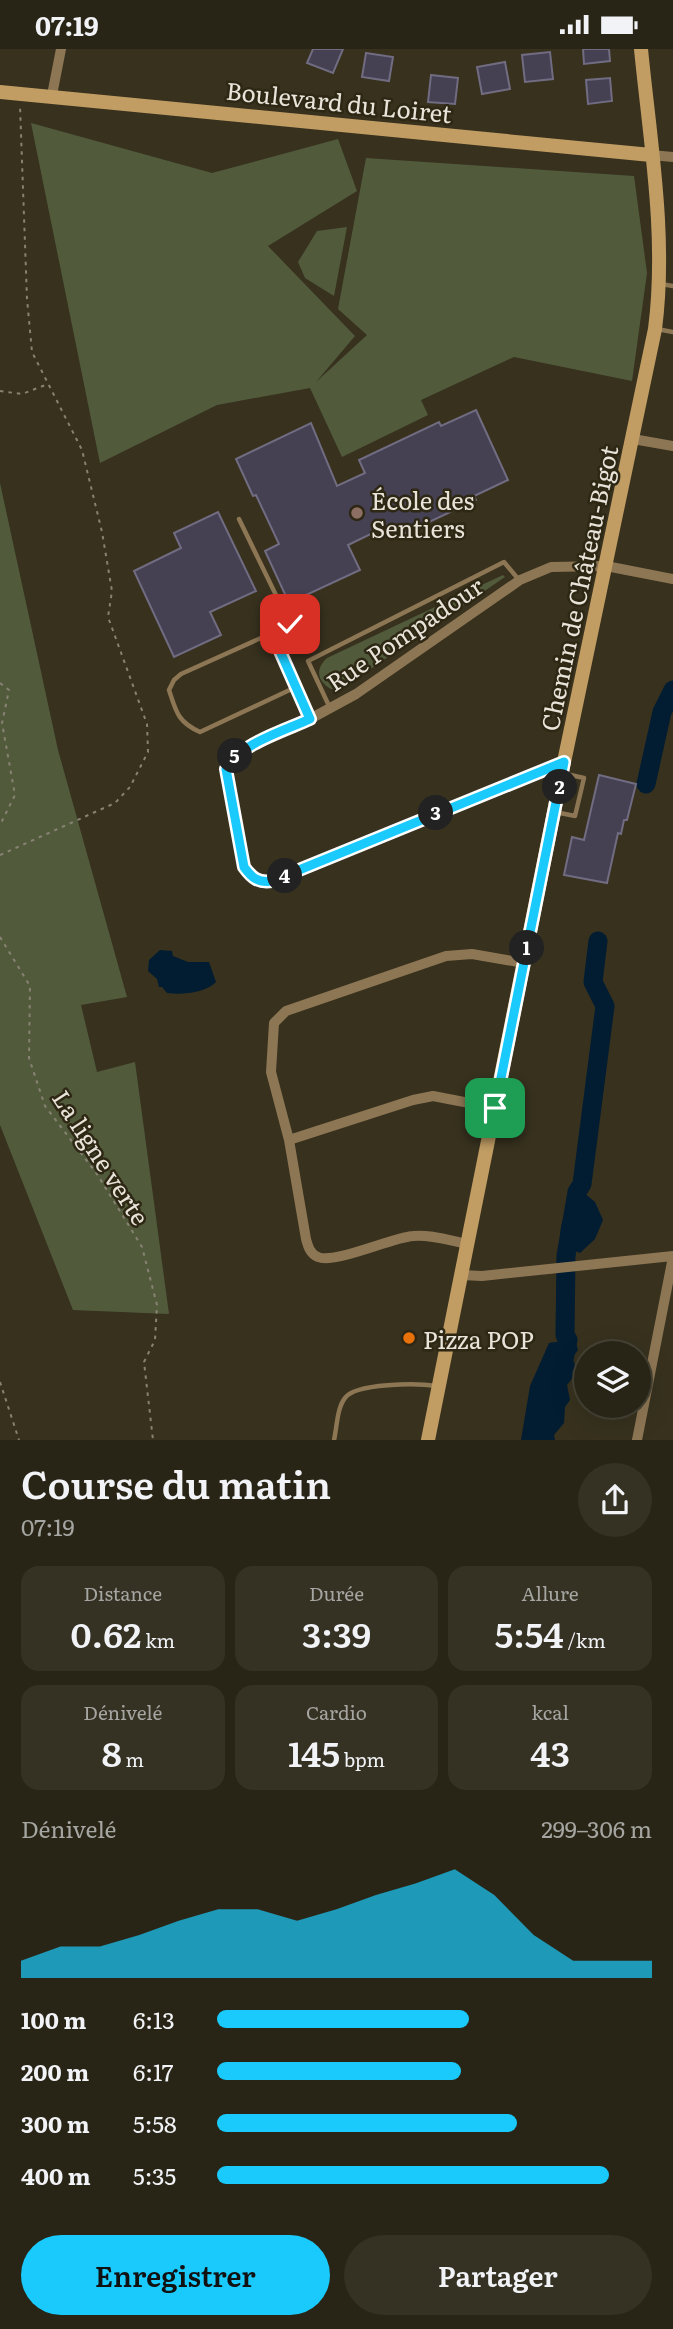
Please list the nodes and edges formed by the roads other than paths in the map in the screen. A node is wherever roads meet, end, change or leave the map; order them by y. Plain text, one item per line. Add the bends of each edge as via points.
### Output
1 (61, 49) edge
2 (640, 49) edge
3 (0, 92) edge
4 (52, 95) junction
5 (651, 155) junction
6 (673, 157) edge
7 (667, 285) edge
8 (655, 329) junction
9 (673, 333) edge
10 (633, 439) junction
11 (673, 446) edge
12 (239, 519) dead end
13 (606, 566) junction
14 (673, 579) edge
15 (520, 580) junction
16 (272, 633) junction
17 (296, 687) junction
18 (330, 708) junction
19 (310, 719) junction
20 (564, 768) junction
21 (554, 811) junction
22 (524, 963) junction
23 (495, 1108) junction
24 (289, 1140) junction
25 (468, 1244) junction
26 (673, 1256) edge
27 (461, 1275) junction
28 (439, 1386) junction
29 (334, 1440) edge
30 (428, 1440) edge
31 (637, 1440) edge

1 - 4 street
2 - 5 street, Chemin de Château-Bigot
3 - 4 street, Boulevard du Loiret
4 - 5 street, Boulevard du Loiret
5 - 6 street, Boulevard du Loiret
5 - 7 street, Chemin de Château-Bigot
7 - 8 street, Chemin de Château-Bigot
8 - 9 lane
8 - 10 street, Chemin de Château-Bigot
10 - 11 street
10 - 13 street, Chemin de Château-Bigot
12 - 16 lane via 290,624
13 - 14 street, Rue Pompadour
13 - 15 street, Rue Pompadour via 551,566
13 - 20 street, Chemin de Château-Bigot
15 - 18 street, Rue Pompadour
15 - 18 lane via 504,562 308,661
16 - 17 lane
16 - 17 lane via 181,674 169,690 175,710 185,725 200,732
17 - 19 lane
18 - 19 street, Rue Pompadour
19 - 20 street, Rue Pompadour via 240,751 226,769 244,867 263,882
20 - 21 street, Chemin de Château-Bigot
20 - 21 lane via 584,778 575,816
21 - 22 street, Chemin de Château-Bigot
22 - 23 street, Chemin de Château-Bigot
22 - 24 street via 472,954 446,956 286,1011 274,1023 271,1072
23 - 24 street via 433,1096
23 - 25 street, Chemin de Château-Bigot
24 - 25 street via 306,1239 317,1257 329,1259 416,1235
25 - 27 street, Chemin de Château-Bigot
26 - 27 street
26 - 31 street
27 - 28 street, Chemin de Château-Bigot
28 - 29 lane via 350,1392 343,1401
28 - 30 street, Chemin de Château-Bigot

